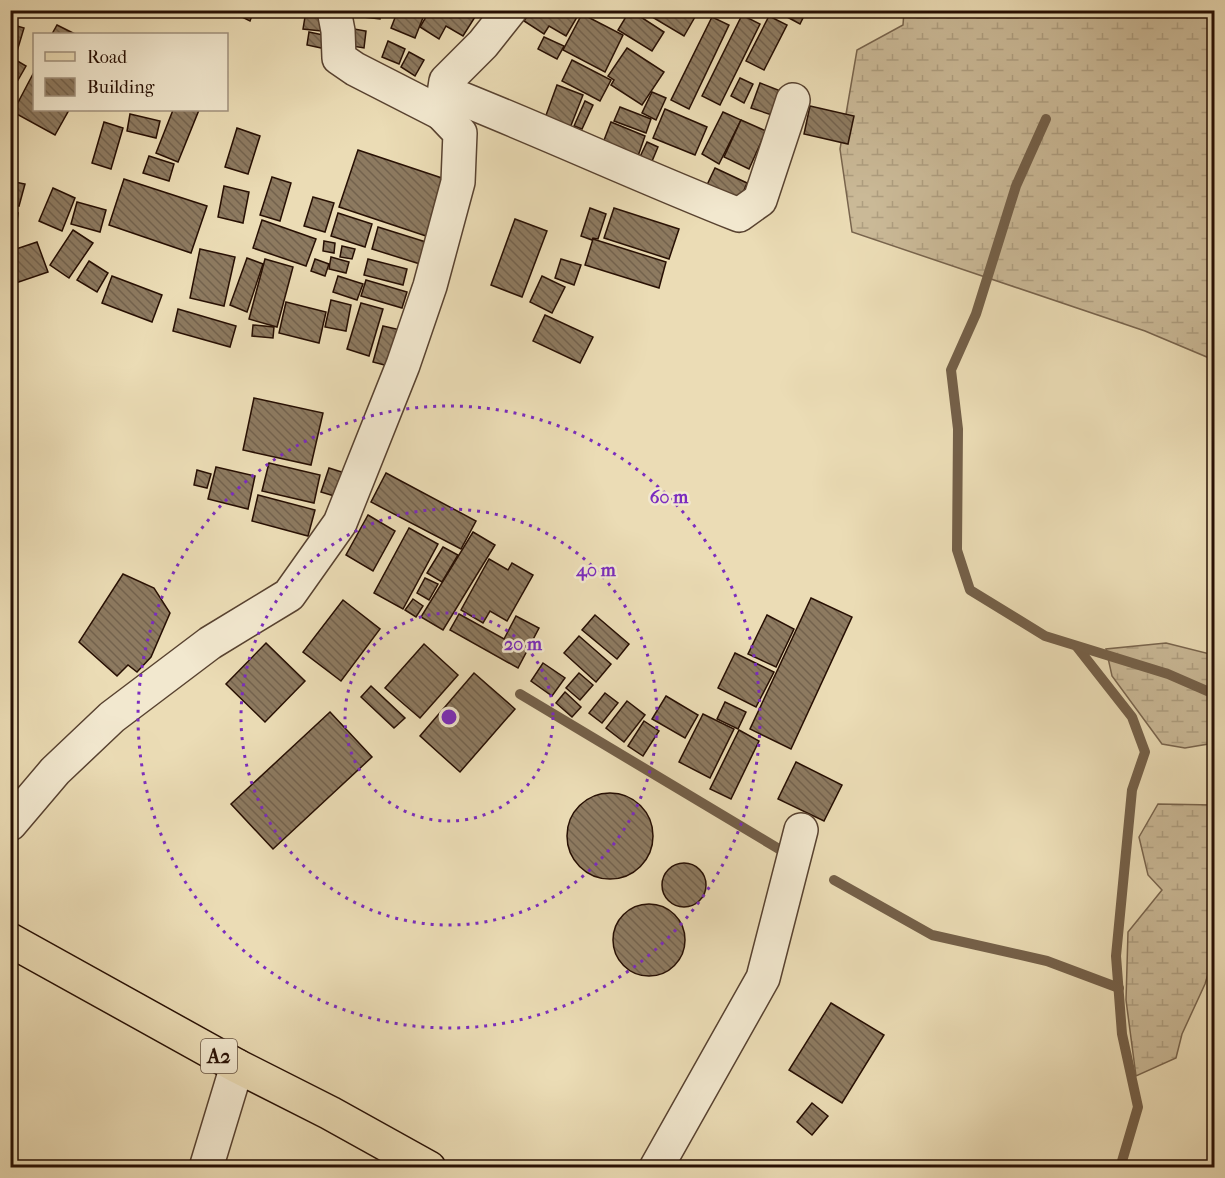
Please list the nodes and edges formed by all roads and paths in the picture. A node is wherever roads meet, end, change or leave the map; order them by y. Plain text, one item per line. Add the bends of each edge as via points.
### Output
1 (334, 10) edge
2 (510, 10) edge
3 (794, 100) dead end
4 (443, 102) junction
5 (10, 824) edge
6 (801, 830) dead end
7 (10, 940) edge
8 (237, 1066) junction
9 (207, 1167) edge
10 (429, 1167) edge
11 (656, 1167) edge

1 - 4 street via 339,58 355,69
2 - 4 street via 446,81
3 - 4 street via 760,200 739,215 517,121
4 - 5 street via 460,133 458,182 404,365 340,523 289,595 210,643 112,717 55,771
6 - 11 street via 763,978
7 - 8 main road, A2
8 - 9 street
8 - 10 main road, A2

